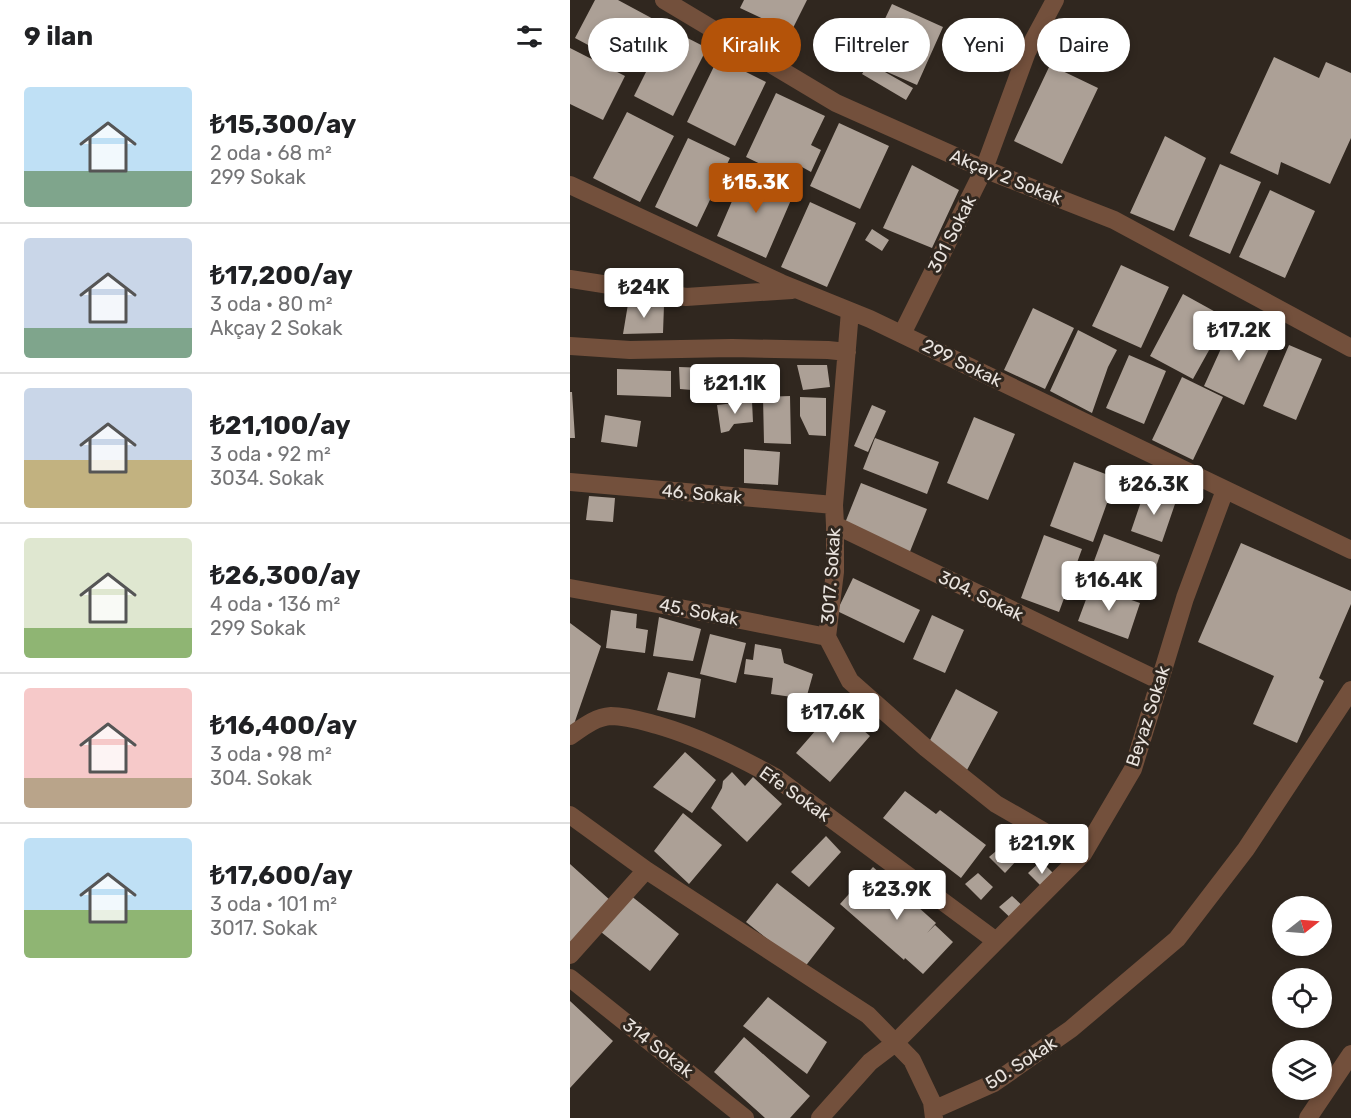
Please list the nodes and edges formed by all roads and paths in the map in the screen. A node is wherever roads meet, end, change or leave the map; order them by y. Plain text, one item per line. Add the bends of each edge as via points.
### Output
1 (664, 0) edge
2 (1054, 0) edge
3 (984, 169) junction
4 (570, 185) edge
5 (570, 279) edge
6 (797, 289) junction
7 (850, 311) junction
8 (902, 334) junction
9 (570, 346) edge
10 (1351, 348) edge
11 (847, 352) junction
12 (570, 482) edge
13 (1225, 490) junction
14 (834, 505) junction
15 (835, 525) junction
16 (1351, 550) edge
17 (570, 588) edge
18 (827, 638) junction
19 (1160, 681) junction
20 (1351, 690) edge
21 (570, 736) edge
22 (570, 815) edge
23 (1083, 854) junction
24 (646, 870) junction
25 (996, 941) junction
26 (570, 955) edge
27 (570, 978) edge
28 (896, 1043) junction
29 (1351, 1054) edge
30 (933, 1114) edge
31 (745, 1118) edge
32 (820, 1118) edge
33 (1308, 1118) edge

1 - 3 street, Akçay 2 Sokak via 836,103
2 - 3 street, 301 Sokak via 1027,52
3 - 8 street, 301 Sokak
3 - 10 street, Akçay 2 Sokak via 1114,220
4 - 6 street, 299 Sokak
5 - 6 street via 686,297
6 - 7 street, 299 Sokak
7 - 8 street, 299 Sokak
7 - 11 street, 3017. Sokak
8 - 13 street, 299 Sokak
9 - 11 street via 630,351 732,348
11 - 14 street, 3017. Sokak
12 - 14 street, 46. Sokak
13 - 16 street, 299 Sokak
13 - 19 street, Beyaz Sokak via 1185,598
14 - 15 street, 3017. Sokak
15 - 18 street, 3017. Sokak via 835,572
15 - 19 street, 304. Sokak
17 - 18 street, 45. Sokak
18 - 23 street, 3017. Sokak via 850,681 926,748 996,804
19 - 23 street, Beyaz Sokak via 1133,769
20 - 30 street, 50. Sokak via 1246,849 1177,939 1071,1029 994,1083
21 - 25 street, Efe Sokak via 591,721 610,716 634,719 708,743 775,777
22 - 24 street, 50. Sokak
23 - 25 street, Beyaz Sokak
24 - 26 street
24 - 28 street, 50. Sokak via 868,1015
25 - 28 street, Beyaz Sokak
27 - 31 street, 314 Sokak
28 - 30 street, 50. Sokak via 912,1060 932,1102
28 - 32 street, Beyaz Sokak via 870,1062
29 - 33 street

